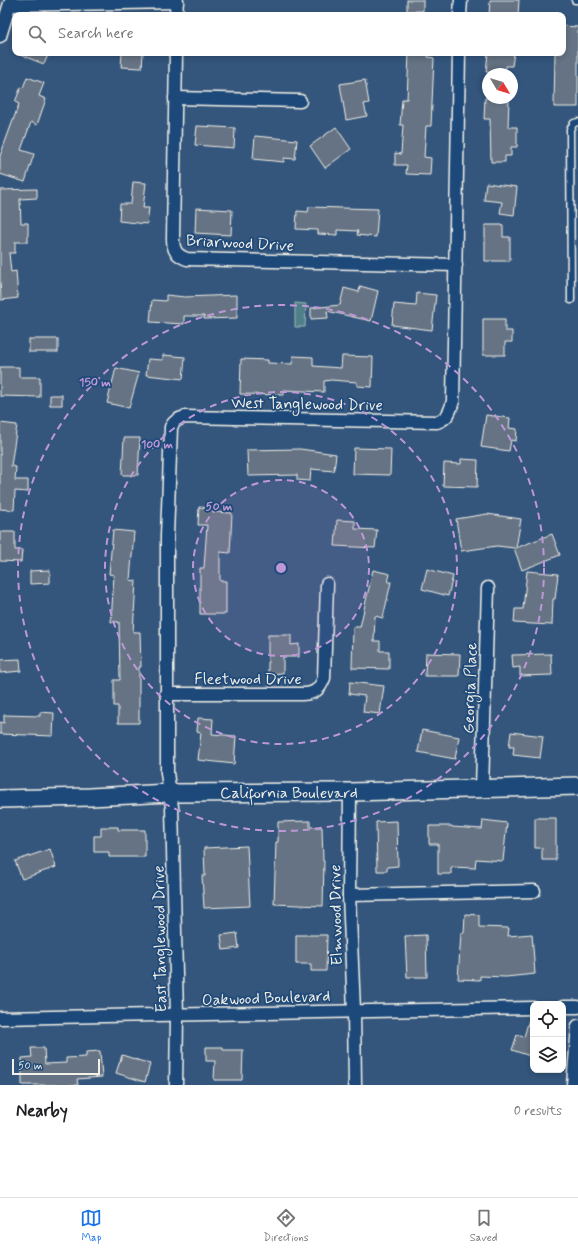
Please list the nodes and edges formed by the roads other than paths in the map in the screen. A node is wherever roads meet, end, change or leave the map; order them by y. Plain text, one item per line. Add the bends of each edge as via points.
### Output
1 (461, 0) edge
2 (177, 1) edge
3 (10, 3) edge
4 (176, 12) edge
5 (460, 12) edge
6 (0, 36) edge
7 (176, 56) edge
8 (459, 56) edge
9 (175, 98) junction
10 (300, 101) dead end
11 (578, 122) edge
12 (571, 210) junction
13 (578, 210) edge
14 (456, 265) junction
15 (571, 300) dead end
16 (327, 584) dead end
17 (488, 588) dead end
18 (166, 694) junction
19 (578, 786) edge
20 (482, 788) junction
21 (350, 792) junction
22 (170, 793) junction
23 (0, 798) edge
24 (534, 891) dead end
25 (349, 895) junction
26 (566, 1007) edge
27 (578, 1007) edge
28 (530, 1008) edge
29 (354, 1010) junction
30 (178, 1016) junction
31 (0, 1018) edge
32 (578, 1026) edge
33 (176, 1085) edge
34 (355, 1085) edge
35 (573, 1085) edge

1 - 5 street
2 - 3 street
2 - 4 street
3 - 6 street
7 - 9 street, Briarwood Drive
8 - 14 street, West Tanglewood Drive
9 - 10 street
9 - 14 street, Briarwood Drive via 173,246 180,256 188,259
11 - 12 lane via 570,129
12 - 13 lane
12 - 15 lane
14 - 18 street, West Tanglewood Drive via 453,401 444,420 437,422 185,417 173,422 167,536
16 - 18 street, Fleetwood Drive via 324,678 316,691 310,694
17 - 20 street, Georgia Place
18 - 22 street, West Tanglewood Drive via 167,773
19 - 20 street, California Boulevard
20 - 21 street, California Boulevard
21 - 22 street, California Boulevard
21 - 25 street, Elmwood Drive
22 - 23 street, California Boulevard
22 - 30 street, East Tanglewood Drive
24 - 25 street
25 - 29 street, Elmwood Drive
26 - 27 street
28 - 29 street, Oakwood Boulevard
29 - 30 street, Oakwood Boulevard
29 - 34 street, Elmwood Drive
30 - 31 street, Oakwood Boulevard
30 - 33 street, East Tanglewood Drive
32 - 35 street

